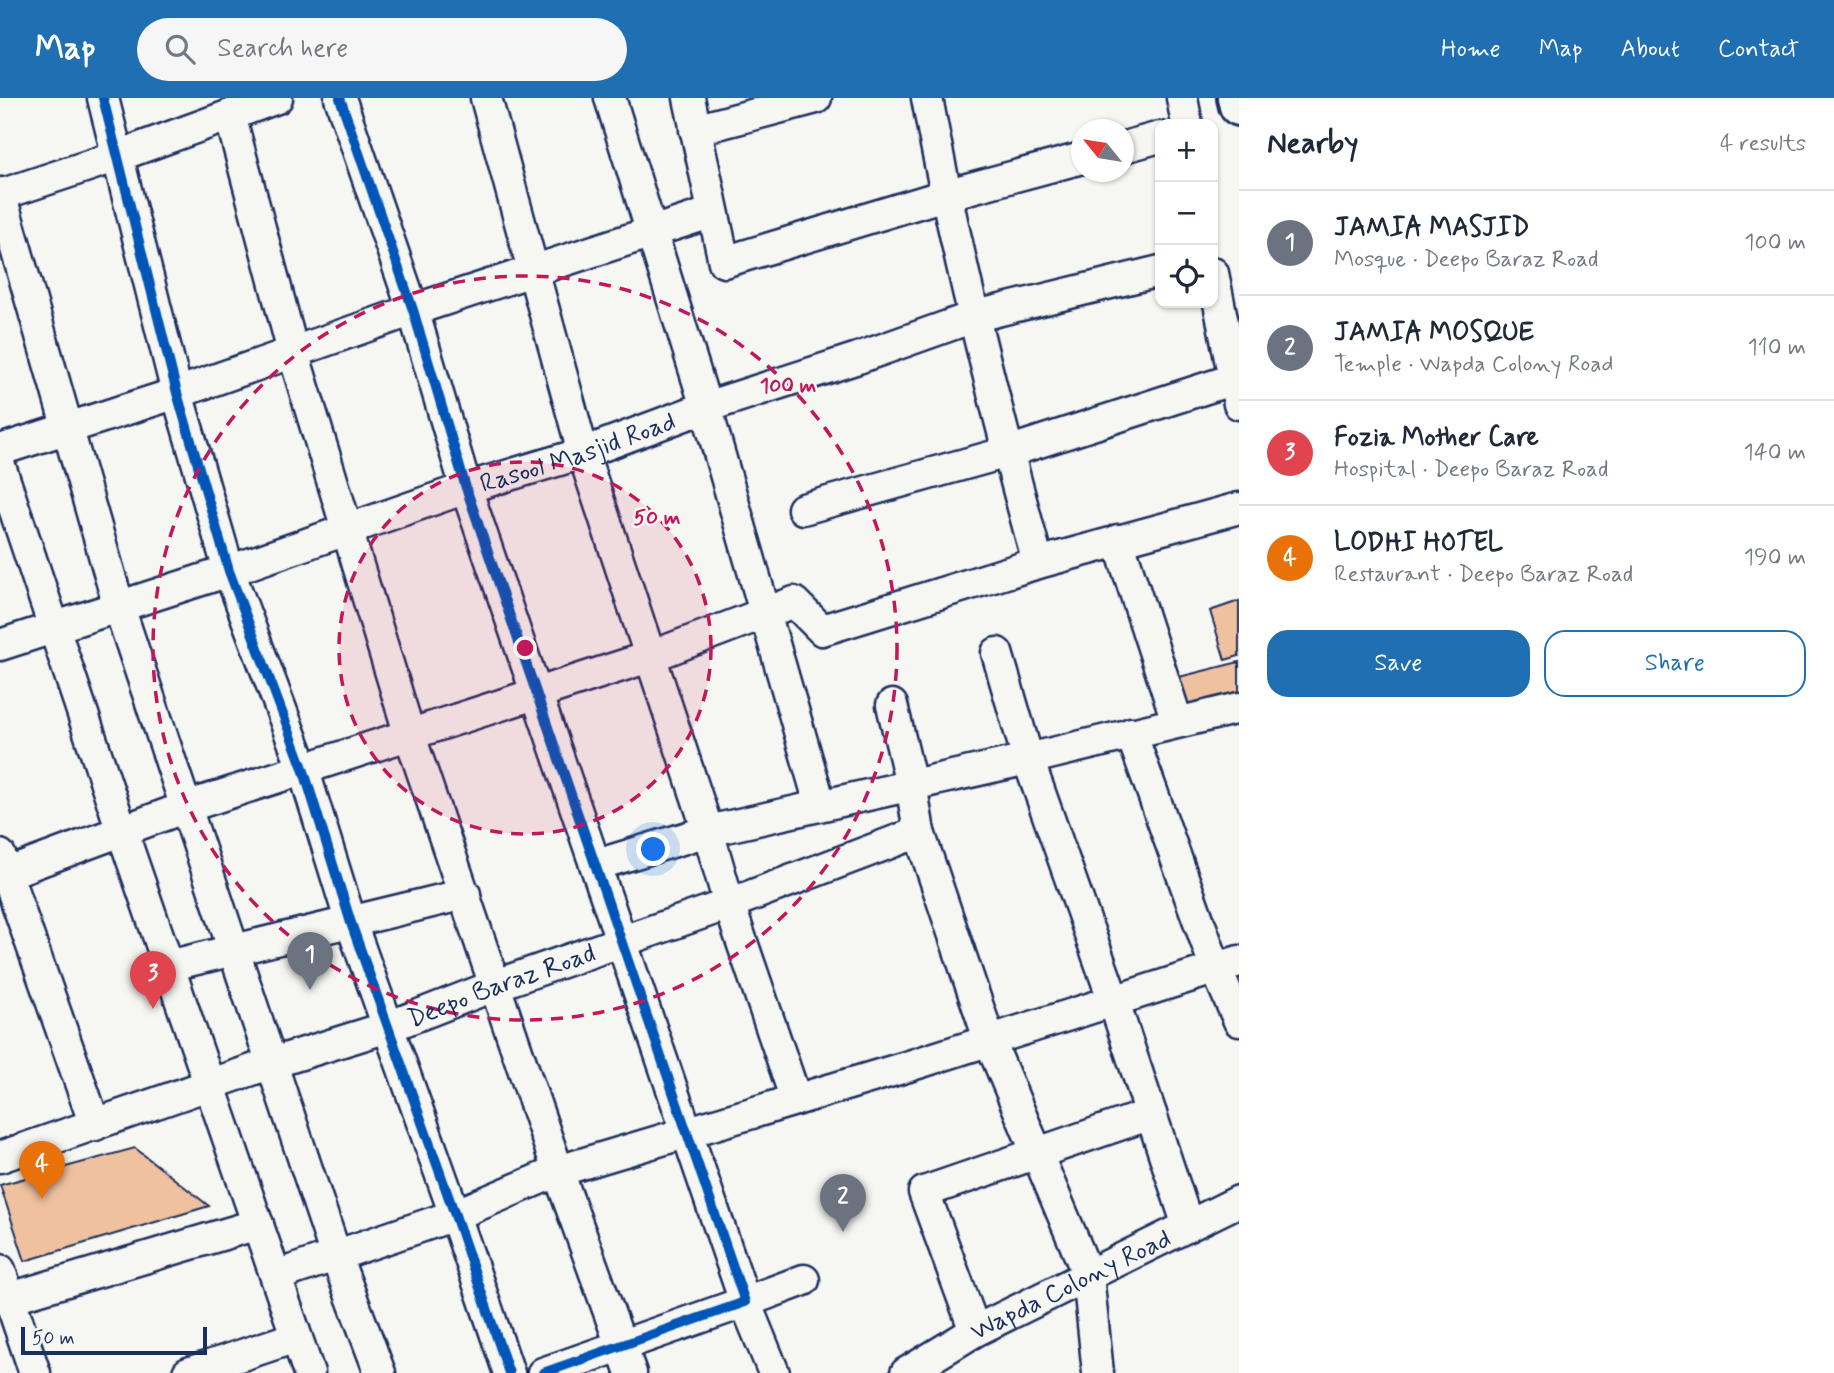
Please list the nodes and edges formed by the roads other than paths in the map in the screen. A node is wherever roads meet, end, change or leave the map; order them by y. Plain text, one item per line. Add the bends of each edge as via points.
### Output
1 (103, 98) edge
2 (275, 98) edge
3 (341, 98) edge
4 (486, 98) edge
5 (610, 98) edge
6 (689, 98) edge
7 (816, 98) edge
8 (928, 98) edge
9 (1182, 98) edge
10 (1237, 98) edge
11 (1239, 106) edge
12 (230, 114) junction
13 (1186, 119) edge
14 (695, 130) junction
15 (1155, 138) edge
16 (1134, 144) edge
17 (118, 156) junction
18 (1071, 161) edge
19 (0, 194) edge
20 (945, 195) junction
21 (713, 212) junction
22 (653, 232) junction
23 (532, 271) junction
24 (1155, 272) edge
25 (1218, 299) edge
26 (413, 310) junction
27 (976, 316) junction
28 (293, 352) junction
29 (1236, 391) edge
30 (177, 393) junction
31 (706, 407) junction
32 (67, 428) junction
33 (0, 450) edge
34 (1008, 452) junction
35 (583, 453) junction
36 (0, 466) edge
37 (466, 488) junction
38 (1239, 508) edge
39 (803, 509) dead end
40 (346, 531) junction
41 (1118, 540) junction
42 (1038, 562) junction
43 (229, 571) junction
44 (119, 607) junction
45 (765, 614) junction
46 (54, 628) junction
47 (0, 645) edge
48 (997, 653) dead end
49 (652, 656) junction
50 (536, 695) junction
51 (892, 705) dead end
52 (1239, 708) edge
53 (1177, 721) junction
54 (1131, 733) junction
55 (410, 736) junction
56 (1028, 759) junction
57 (303, 768) junction
58 (911, 784) junction
59 (820, 804) junction
60 (186, 807) junction
61 (122, 831) junction
62 (708, 831) junction
63 (919, 832) junction
64 (596, 865) junction
65 (2, 868) edge
66 (465, 894) junction
67 (729, 904) junction
68 (351, 923) junction
69 (622, 941) junction
70 (234, 950) junction
71 (168, 965) junction
72 (1227, 965) edge
73 (496, 985) junction
74 (1113, 999) junction
75 (1239, 1021) edge
76 (388, 1027) junction
77 (989, 1039) junction
78 (272, 1063) junction
79 (209, 1085) junction
80 (796, 1100) junction
81 (1151, 1114) junction
82 (95, 1125) junction
83 (686, 1133) junction
84 (1037, 1153) junction
85 (0, 1157) edge
86 (558, 1171) junction
87 (1239, 1201) edge
88 (455, 1215) junction
89 (258, 1224) junction
90 (1188, 1226) junction
91 (337, 1256) junction
92 (0, 1270) edge
93 (1088, 1275) junction
94 (276, 1276) junction
95 (804, 1280) dead end
96 (10, 1298) junction
97 (745, 1302) junction
98 (975, 1331) junction
99 (296, 1337) junction
100 (626, 1360) edge
101 (35, 1373) edge
102 (188, 1373) edge
103 (309, 1373) edge
104 (380, 1373) edge
105 (509, 1373) edge
106 (543, 1373) edge
107 (774, 1373) edge
108 (906, 1373) edge
109 (1098, 1373) edge

1 - 17 street
2 - 12 street
3 - 26 street
4 - 23 street
5 - 22 street
6 - 14 street
7 - 14 street
8 - 20 street
9 - 13 street
10 - 11 main road
12 - 17 street
12 - 28 street
14 - 21 street
15 - 16 street
17 - 19 street
17 - 30 street
18 - 20 street
19 - 32 street
20 - 21 street via 724,262
20 - 27 street
21 - 22 street
22 - 23 street
22 - 31 street
23 - 26 street
23 - 35 street
24 - 27 street, Rasool Masjid Road
25 - 29 street
26 - 28 street
26 - 37 street
27 - 31 street, Rasool Masjid Road
27 - 34 street
28 - 30 street
28 - 40 street
29 - 34 street
30 - 32 street
30 - 43 street
31 - 35 street, Rasool Masjid Road
31 - 45 street
32 - 33 street
32 - 44 street
34 - 39 street
34 - 42 street
35 - 37 street, Rasool Masjid Road
35 - 49 street
36 - 46 street
37 - 40 street, Rasool Masjid Road
37 - 50 street
38 - 41 street
40 - 43 street, Rasool Masjid Road
40 - 55 street
41 - 42 street
41 - 53 street
42 - 45 street via 822,630 794,602
43 - 44 street, Rasool Masjid Road
43 - 57 street
44 - 46 street, Rasool Masjid Road
44 - 60 street
45 - 49 street
45 - 59 street
46 - 47 street, Rasool Masjid Road
46 - 61 street
48 - 56 street
49 - 50 street
49 - 62 street
50 - 55 street
50 - 64 street
51 - 58 street
52 - 53 street
53 - 54 street
54 - 56 street
54 - 72 street
55 - 57 street
55 - 66 street
56 - 58 street
56 - 74 street
57 - 60 street
57 - 68 street
58 - 59 street
58 - 63 street
59 - 62 street
60 - 61 street
60 - 70 street
61 - 65 street
61 - 71 street
62 - 64 street
62 - 67 street
63 - 67 street, Deepo Baraz Road
63 - 77 street
64 - 69 street
65 - 82 street
66 - 68 street
66 - 73 street
67 - 69 street, Deepo Baraz Road
67 - 80 street
68 - 70 street
68 - 76 street
69 - 73 street, Deepo Baraz Road
69 - 83 street
70 - 71 street
70 - 78 street
71 - 79 street
72 - 74 street
72 - 75 street
73 - 76 street, Deepo Baraz Road
73 - 86 street
74 - 77 street
74 - 81 street
76 - 78 street, Deepo Baraz Road
76 - 88 street
77 - 80 street
77 - 84 street
78 - 79 street, Deepo Baraz Road
78 - 91 street
79 - 82 street, Deepo Baraz Road
79 - 89 street
80 - 83 street
81 - 84 street
81 - 90 street
82 - 85 street, Deepo Baraz Road
83 - 86 street
83 - 97 street
84 - 93 street
84 - 98 street via 924,1192
86 - 88 street
86 - 100 street
87 - 90 street, Wapda Colony Road
88 - 91 street
88 - 105 street
89 - 94 street
89 - 96 street
90 - 93 street, Wapda Colony Road
91 - 94 street
91 - 104 street
92 - 96 street
93 - 98 street, Wapda Colony Road
93 - 109 street
94 - 99 street
95 - 97 street
96 - 101 street
97 - 100 street
97 - 107 street
98 - 108 street, Wapda Colony Road
99 - 102 street
99 - 103 street
100 - 106 street

